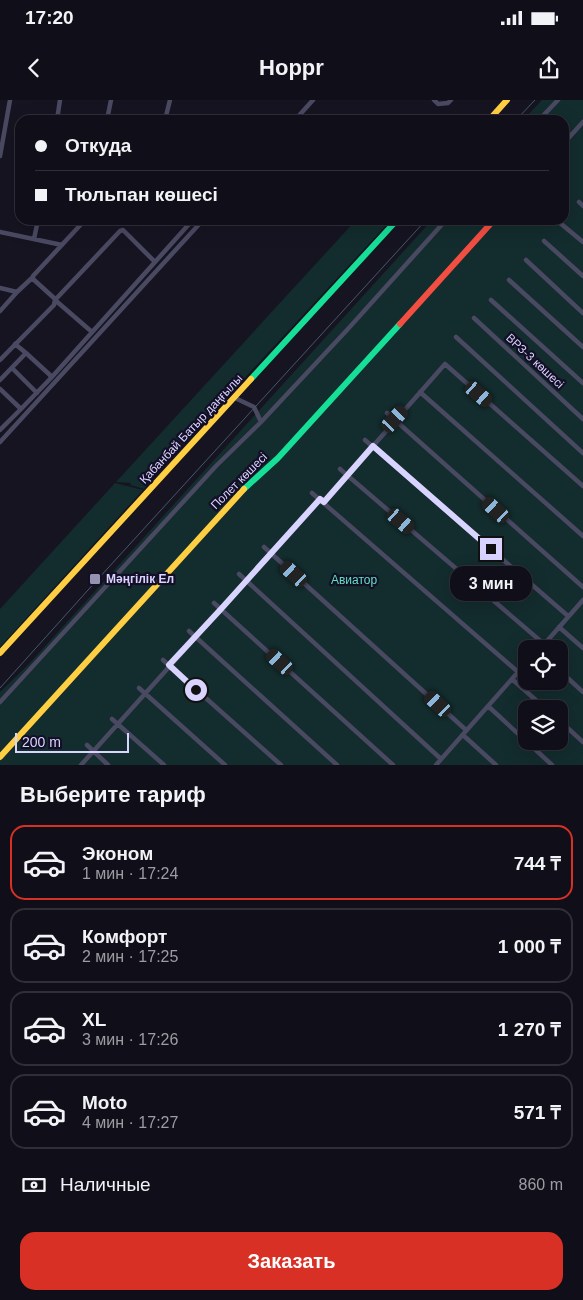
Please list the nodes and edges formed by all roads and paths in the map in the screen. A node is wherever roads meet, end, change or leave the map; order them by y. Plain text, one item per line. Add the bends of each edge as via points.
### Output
1 (10, 100) edge
2 (60, 100) edge
3 (111, 100) edge
4 (170, 100) edge
5 (313, 100) edge
6 (434, 100) edge
7 (451, 100) edge
8 (509, 100) edge
9 (558, 100) edge
10 (57, 115) edge
11 (108, 115) edge
12 (167, 115) edge
13 (300, 115) edge
14 (494, 115) edge
15 (544, 115) edge
16 (583, 122) edge
17 (569, 137) edge
18 (2, 140) edge
19 (0, 156) edge
20 (37, 225) edge
21 (81, 225) edge
22 (188, 225) edge
23 (198, 225) edge
24 (393, 225) edge
25 (442, 225) edge
26 (489, 225) edge
27 (562, 225) edge
28 (0, 232) edge
29 (34, 239) junction
30 (544, 241) dead end
31 (583, 242) edge
32 (62, 246) junction
33 (526, 260) dead end
34 (155, 262) junction
35 (583, 276) edge
36 (33, 277) junction
37 (509, 280) dead end
38 (0, 288) edge
39 (17, 292) junction
40 (55, 299) junction
41 (491, 300) dead end
42 (0, 311) edge
43 (583, 313) edge
44 (474, 318) dead end
45 (92, 332) junction
46 (456, 337) dead end
47 (15, 344) junction
48 (583, 347) edge
49 (26, 353) junction
50 (0, 360) edge
51 (12, 368) junction
52 (51, 378) junction
53 (0, 380) edge
54 (583, 383) edge
55 (0, 389) edge
56 (37, 392) junction
57 (420, 392) junction
58 (235, 398) junction
59 (21, 409) junction
60 (388, 413) dead end
61 (395, 419) junction
62 (583, 419) edge
63 (261, 422) junction
64 (0, 430) edge
65 (365, 440) dead end
66 (0, 442) edge
67 (373, 446) junction
68 (583, 453) edge
69 (340, 469) dead end
70 (348, 475) junction
71 (583, 486) edge
72 (312, 493) dead end
73 (322, 501) junction
74 (583, 536) edge
75 (264, 547) dead end
76 (272, 553) junction
77 (239, 574) dead end
78 (246, 580) junction
79 (583, 587) edge
80 (583, 601) edge
81 (214, 603) dead end
82 (221, 609) junction
83 (568, 616) junction
84 (559, 626) junction
85 (190, 631) dead end
86 (196, 637) junction
87 (539, 640) edge
88 (547, 640) edge
89 (583, 648) edge
90 (0, 653) edge
91 (163, 660) dead end
92 (169, 665) junction
93 (518, 672) joint
94 (568, 678) edge
95 (512, 679) junction
96 (139, 688) dead end
97 (583, 692) edge
98 (145, 693) junction
99 (536, 700) edge
100 (0, 702) edge
101 (488, 706) junction
102 (112, 719) dead end
103 (118, 724) junction
104 (568, 728) edge
105 (466, 730) junction
106 (462, 735) junction
107 (583, 742) edge
108 (88, 746) dead end
109 (93, 751) junction
110 (0, 757) edge
111 (442, 759) junction
112 (81, 765) edge
113 (108, 765) edge
114 (164, 765) edge
115 (225, 765) edge
116 (281, 765) edge
117 (336, 765) edge
118 (393, 765) edge
119 (437, 765) edge
120 (496, 765) edge
121 (552, 765) edge

1 - 18 street
2 - 10 street
3 - 11 street
4 - 12 street
5 - 13 street
6 - 7 street via 438,104
8 - 14 street
9 - 15 street
16 - 17 street
18 - 19 street
20 - 29 street
21 - 32 street
22 - 34 street
23 - 66 street
24 - 58 street, Қабанбай Батыр даңғылы
25 - 63 street
26 - 110 street, Полет көшесі
27 - 31 street
28 - 29 street
29 - 32 street
30 - 35 street
32 - 36 street
33 - 43 street
34 - 40 street via 123,230 120,231
34 - 45 street
36 - 39 street
36 - 40 street
37 - 48 street
38 - 39 street
39 - 42 street
40 - 45 street
40 - 47 street via 54,304
41 - 54 street
44 - 62 street, ВРЗ-3 көшесі
45 - 52 street
46 - 68 street
47 - 49 street
47 - 50 street
49 - 51 street
49 - 52 street
51 - 53 street
51 - 56 street
52 - 56 street
55 - 59 street
56 - 59 street
57 - 61 street
57 - 71 street via 445,364
57 - 74 street
58 - 63 street via 254,407
58 - 90 street, Қабанбай Батыр даңғылы
59 - 64 street
60 - 61 street
61 - 67 street
61 - 79 street
63 - 100 street via 216,466
65 - 67 street
67 - 70 street
67 - 83 street
69 - 70 street
70 - 73 street
70 - 87 street
72 - 73 street
73 - 76 street
73 - 93 street
75 - 76 street
76 - 78 street
76 - 105 street
77 - 78 street
78 - 82 street
78 - 111 street
80 - 83 street
81 - 82 street
82 - 86 street
82 - 118 street
83 - 84 street
84 - 88 street
84 - 89 street
85 - 86 street
86 - 92 street
86 - 117 street
91 - 92 street
92 - 98 street
92 - 116 street
93 - 95 street
94 - 97 street
95 - 99 street
95 - 101 street
96 - 98 street
98 - 103 street
98 - 115 street
101 - 105 street
101 - 121 street
102 - 103 street
103 - 109 street
103 - 114 street
104 - 107 street
105 - 106 street
106 - 111 street
106 - 120 street
108 - 109 street
109 - 112 street
109 - 113 street
111 - 119 street

